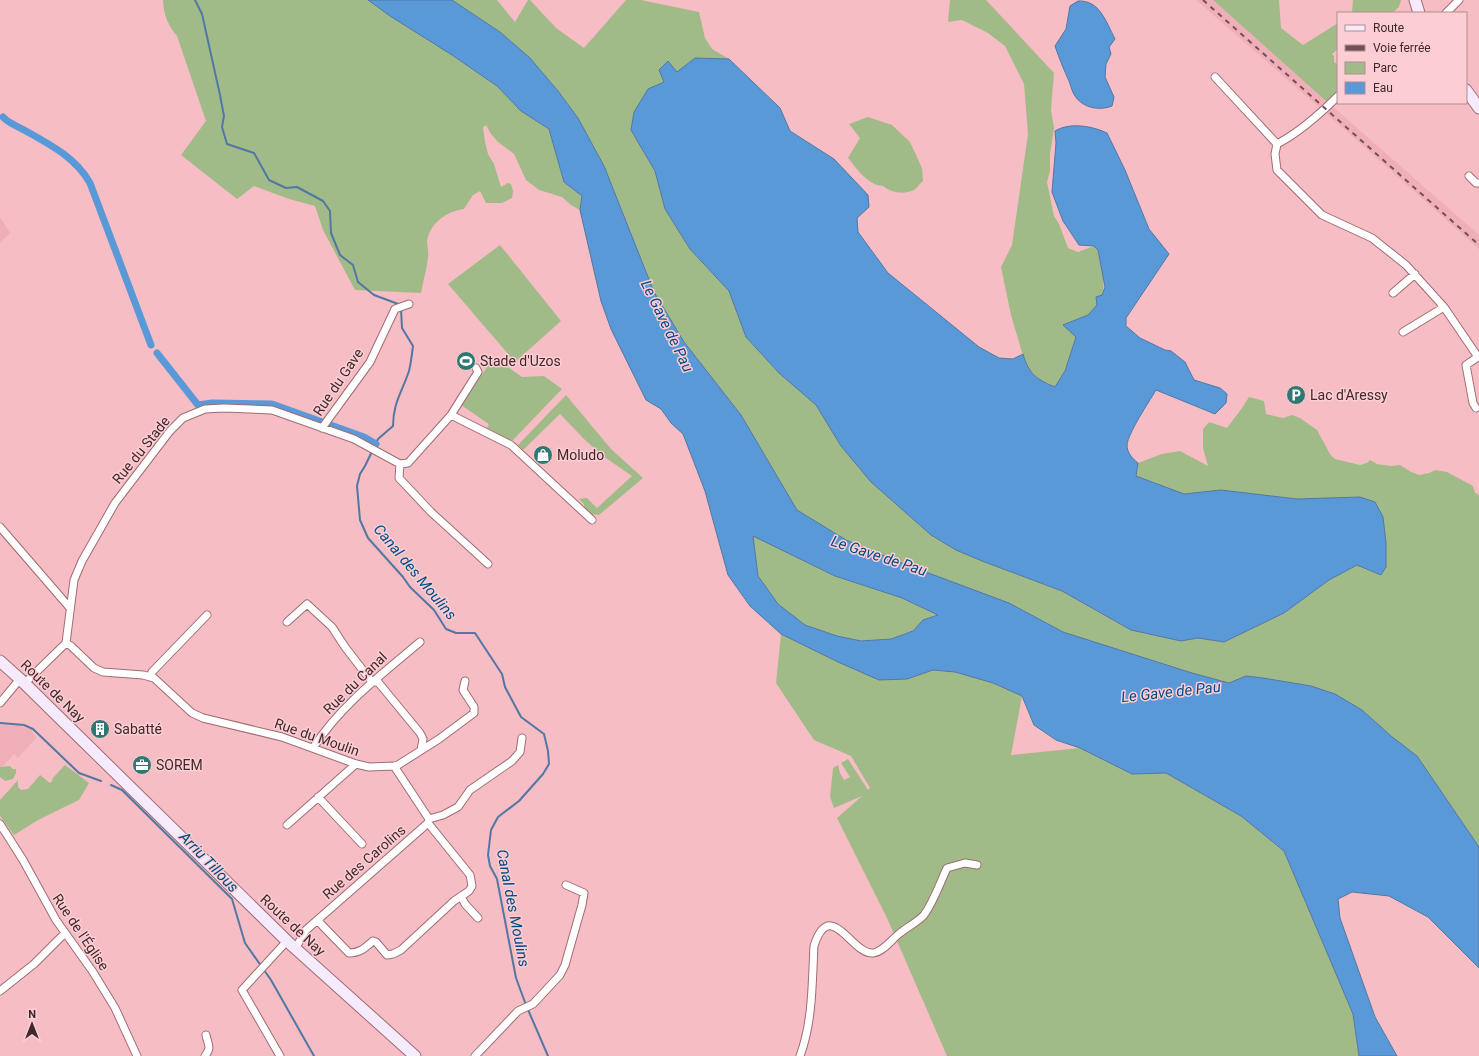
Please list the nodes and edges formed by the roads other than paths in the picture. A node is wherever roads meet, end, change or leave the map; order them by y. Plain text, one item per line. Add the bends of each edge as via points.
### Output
1 (1415, 0) edge
2 (1459, 0) edge
3 (1419, 12) edge
4 (1447, 12) edge
5 (1215, 77) dead end
6 (1467, 91) edge
7 (1337, 97) edge
8 (1479, 108) edge
9 (1277, 144) junction
10 (1470, 176) dead end
11 (1479, 183) edge
12 (1415, 274) junction
13 (1393, 293) dead end
14 (407, 306) dead end
15 (1444, 307) junction
16 (1403, 332) dead end
17 (1478, 356) edge
18 (476, 368) dead end
19 (1476, 408) dead end
20 (451, 415) junction
21 (325, 425) junction
22 (400, 464) junction
23 (592, 520) dead end
24 (0, 527) edge
25 (488, 564) dead end
26 (70, 608) junction
27 (207, 614) dead end
28 (288, 622) dead end
29 (420, 642) dead end
30 (66, 643) junction
31 (0, 661) edge
32 (150, 677) junction
33 (23, 681) junction
34 (465, 681) dead end
35 (372, 682) junction
36 (0, 703) edge
37 (422, 736) junction
38 (522, 738) dead end
39 (437, 740) junction
40 (313, 748) junction
41 (422, 750) junction
42 (356, 764) junction
43 (394, 766) junction
44 (318, 797) junction
45 (428, 821) junction
46 (0, 824) edge
47 (287, 825) dead end
48 (362, 844) dead end
49 (977, 865) dead end
50 (566, 885) dead end
51 (461, 896) junction
52 (478, 918) dead end
53 (317, 920) junction
54 (65, 933) junction
55 (286, 941) junction
56 (295, 949) junction
57 (0, 991) edge
58 (206, 1035) dead end
59 (137, 1056) edge
60 (205, 1056) edge
61 (280, 1056) edge
62 (415, 1056) edge
63 (475, 1056) edge
64 (800, 1056) edge

1 - 3 main road
2 - 4 street
5 - 9 street
6 - 8 main road
7 - 9 street via 1322,113
9 - 12 street via 1275,154 1278,170 1322,215 1372,238
10 - 11 street
12 - 13 street
12 - 15 street
14 - 21 street, Rue du Gave via 395,309 370,362
15 - 16 street
15 - 17 street
17 - 19 street via 1466,365
18 - 20 street via 478,372
20 - 22 street via 408,463
20 - 23 street via 511,445
21 - 22 street, Rue du Stade
21 - 26 street, Rue du Stade via 272,410 205,409 183,418 170,431 115,503 82,561 74,580
22 - 25 street via 399,478 431,512
24 - 26 street
26 - 30 street, Rue du Stade
27 - 32 street
28 - 35 street via 307,604 332,627
29 - 35 street, Rue du Canal
30 - 32 street, Rue du Moulin via 94,668 103,672
30 - 33 street
31 - 33 main road, Route de Nay
32 - 40 street, Rue du Moulin via 192,713 202,718 282,737
33 - 36 street
33 - 55 main road, Route de Nay
34 - 39 street via 463,690 474,707 474,713
35 - 37 street via 378,682
35 - 40 street, Rue du Canal via 324,732
37 - 39 street
37 - 41 street
38 - 45 street via 520,752 512,761 470,790 458,807
39 - 41 street
40 - 42 street, Rue du Moulin
41 - 43 street
42 - 43 street, Rue du Moulin via 369,767
42 - 44 street
43 - 45 street
44 - 47 street
44 - 48 street
45 - 51 street via 470,875 472,886
45 - 53 street, Rue des Carolins
46 - 54 street, Rue de l'Église
49 - 64 street via 964,863 947,868 923,916 875,953 866,952 834,927 822,929 814,946 809,1024
50 - 63 street via 584,893 560,975 533,1004 518,1011
51 - 52 street
51 - 53 street via 401,950 387,955 373,941 362,951 349,953
53 - 56 street, Rue des Carolins via 306,930
54 - 57 street via 34,964
54 - 59 street, Rue de l'Église via 115,1008
55 - 56 main road, Route de Nay
55 - 61 street via 242,990
56 - 62 main road, Route de Nay
58 - 60 street via 210,1047

